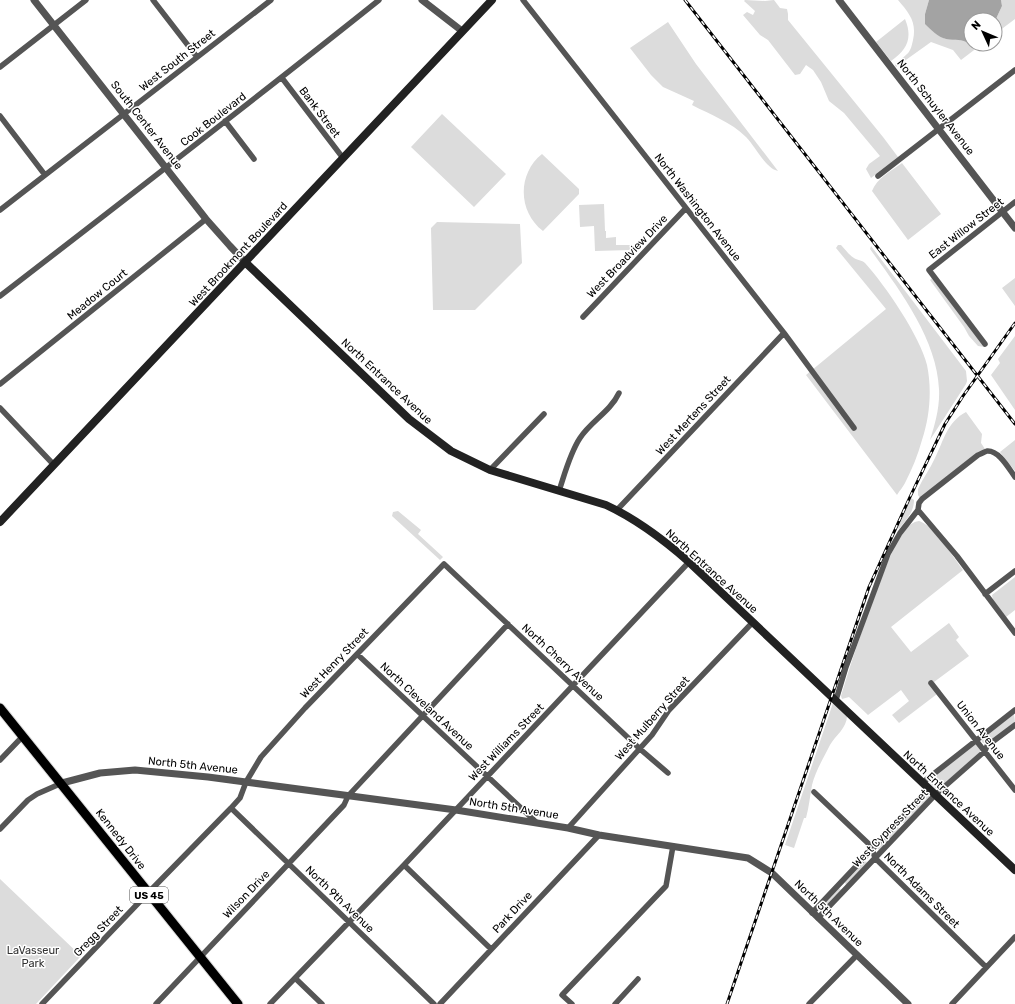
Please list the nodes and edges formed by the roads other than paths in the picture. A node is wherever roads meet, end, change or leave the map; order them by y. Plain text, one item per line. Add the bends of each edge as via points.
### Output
1 (34, 0) edge
2 (86, 0) edge
3 (153, 0) edge
4 (271, 0) edge
5 (379, 0) edge
6 (422, 0) edge
7 (492, 0) edge
8 (523, 0) edge
9 (839, 0) edge
10 (54, 25) junction
11 (462, 31) junction
12 (197, 57) junction
13 (0, 67) edge
14 (1015, 70) edge
15 (282, 78) junction
16 (124, 114) junction
17 (0, 116) edge
18 (225, 121) junction
19 (939, 129) junction
20 (342, 158) junction
21 (254, 159) dead end
22 (167, 169) junction
23 (46, 175) junction
24 (878, 176) dead end
25 (1015, 202) edge
26 (686, 208) junction
27 (0, 210) edge
28 (1002, 212) junction
29 (206, 219) junction
30 (1015, 228) edge
31 (246, 262) junction
32 (0, 296) edge
33 (583, 317) dead end
34 (784, 333) junction
35 (985, 344) dead end
36 (0, 384) edge
37 (619, 393) dead end
38 (0, 408) edge
39 (544, 414) dead end
40 (854, 428) dead end
41 (54, 465) junction
42 (490, 470) junction
43 (1015, 477) edge
44 (559, 491) junction
45 (617, 510) junction
46 (918, 510) junction
47 (0, 522) edge
48 (689, 562) junction
49 (444, 564) joint
50 (1015, 571) edge
51 (985, 594) junction
52 (753, 622) junction
53 (508, 624) junction
54 (1015, 633) edge
55 (357, 654) junction
56 (931, 683) dead end
57 (574, 686) junction
58 (836, 700) junction
59 (0, 708) edge
60 (1015, 710) edge
61 (423, 715) junction
62 (1015, 725) edge
63 (23, 736) junction
64 (977, 740) junction
65 (640, 748) junction
66 (985, 751) junction
67 (0, 760) edge
68 (668, 773) dead end
69 (487, 776) junction
70 (246, 782) junction
71 (62, 783) junction
72 (922, 783) junction
73 (1015, 790) edge
74 (814, 792) dead end
75 (932, 792) junction
76 (348, 796) junction
77 (232, 808) junction
78 (456, 810) junction
79 (536, 822) junction
80 (568, 828) junction
81 (0, 829) edge
82 (599, 835) junction
83 (673, 846) junction
84 (872, 850) junction
85 (875, 858) junction
86 (290, 863) junction
87 (404, 865) junction
88 (1014, 868) edge
89 (148, 893) junction
90 (812, 913) junction
91 (818, 918) junction
92 (349, 922) junction
93 (1015, 936) edge
94 (491, 949) junction
95 (857, 955) junction
96 (200, 957) junction
97 (986, 967) junction
98 (295, 978) junction
99 (638, 979) dead end
100 (42, 1004) edge
101 (156, 1004) edge
102 (238, 1004) edge
103 (270, 1004) edge
104 (322, 1004) edge
105 (434, 1004) edge
106 (440, 1004) edge
107 (572, 1004) edge
108 (615, 1004) edge
109 (809, 1004) edge
110 (908, 1004) edge
111 (952, 1004) edge

1 - 10 street, South Center Avenue
2 - 10 street
3 - 12 street
4 - 12 street, West South Street
5 - 15 street, Cook Boulevard
6 - 11 street
7 - 11 main road, West Brookmont Boulevard
8 - 26 street, North Washington Avenue
9 - 19 street, North Schuyler Avenue
10 - 13 street
10 - 16 street, South Center Avenue
11 - 20 main road, West Brookmont Boulevard
12 - 16 street, West South Street
14 - 19 street
15 - 18 street, Cook Boulevard
15 - 20 street, Bank Street
16 - 22 street, South Center Avenue
16 - 23 street, West South Street
17 - 23 street
18 - 21 street
18 - 22 street, Cook Boulevard
19 - 24 street
19 - 28 street, North Schuyler Avenue
20 - 31 main road, West Brookmont Boulevard
22 - 29 street, South Center Avenue
22 - 32 street, Cook Boulevard
23 - 27 street, West South Street
25 - 28 street, East Willow Street
26 - 33 street, West Broadview Drive
26 - 34 street, North Washington Avenue
28 - 30 street, North Schuyler Avenue
28 - 35 street, East Willow Street via 929,270
29 - 31 street, South Center Avenue
29 - 36 street, Meadow Court
31 - 41 main road, West Brookmont Boulevard
31 - 42 main road, North Entrance Avenue via 409,419 451,451
34 - 40 street, North Washington Avenue
34 - 45 street, West Mertens Street
37 - 44 street via 615,401 580,437
38 - 41 street
39 - 42 street
41 - 47 main road, West Brookmont Boulevard
42 - 44 main road, North Entrance Avenue
43 - 46 street via 994,452 986,451 922,499
44 - 45 main road, North Entrance Avenue
45 - 48 main road, North Entrance Avenue via 669,545
46 - 51 street
46 - 58 street via 888,554
48 - 52 main road, North Entrance Avenue
48 - 57 street, West Williams Street
49 - 53 street, North Cherry Avenue
49 - 55 street, West Henry Street
50 - 51 street
51 - 54 street
52 - 58 main road, North Entrance Avenue
52 - 65 street, West Mulberry Street via 669,710
53 - 57 street, North Cherry Avenue
53 - 61 street
55 - 61 street, North Cleveland Avenue
55 - 70 street, West Henry Street via 261,757
56 - 64 street, Union Avenue
57 - 65 street, North Cherry Avenue
57 - 69 street, West Williams Street
58 - 72 main road, North Entrance Avenue
59 - 63 main road, Kennedy Drive / US 45
60 - 64 street, West Cypress Street
61 - 69 street, North Cleveland Avenue
61 - 76 street
62 - 66 street, West Cypress Street via 987,746
63 - 67 street
63 - 71 main road, Kennedy Drive / US 45
64 - 66 street, Union Avenue
64 - 72 street, West Cypress Street
65 - 68 street, North Cherry Avenue
65 - 80 street, West Mulberry Street
66 - 73 street, Union Avenue
66 - 75 street, West Cypress Street
69 - 78 street, West Williams Street
69 - 79 street, North Cleveland Avenue
70 - 71 street, North 5th Avenue via 135,770 100,772
70 - 76 street, North 5th Avenue
70 - 77 street, Gregg Street via 240,798
71 - 81 street via 28,800
71 - 89 main road, Kennedy Drive / US 45
72 - 75 main road, North Entrance Avenue
74 - 84 street, North Adams Street via 871,846
75 - 84 street, West Cypress Street
75 - 85 street, West Cypress Street
75 - 88 main road, North Entrance Avenue
76 - 78 street, North 5th Avenue
76 - 86 street, Wilson Drive via 344,805
77 - 86 street, North 9th Avenue
77 - 89 street, Gregg Street
78 - 79 street, North 5th Avenue
78 - 87 street, West Williams Street
79 - 80 street, North 5th Avenue
80 - 82 street, North 5th Avenue
82 - 83 street, North 5th Avenue
82 - 94 street, Park Drive
83 - 90 street, North 5th Avenue via 748,858 772,873
83 - 107 street via 666,886 562,995
84 - 85 street, North Adams Street
84 - 90 street, West Cypress Street
85 - 91 street, West Cypress Street
85 - 97 street, North Adams Street
86 - 92 street, North 9th Avenue
86 - 96 street, Wilson Drive
87 - 92 street, West Williams Street
87 - 94 street
89 - 96 main road, Kennedy Drive / US 45
89 - 100 street, Gregg Street
90 - 91 street, North 5th Avenue
91 - 95 street, North 5th Avenue
92 - 98 street, West Williams Street
92 - 105 street, North 9th Avenue
93 - 97 street
94 - 106 street, Park Drive
95 - 109 street
95 - 110 street, North 5th Avenue
96 - 101 street, Wilson Drive
96 - 102 main road, Kennedy Drive / US 45
97 - 111 street
98 - 103 street, West Williams Street
98 - 104 street
99 - 108 street

